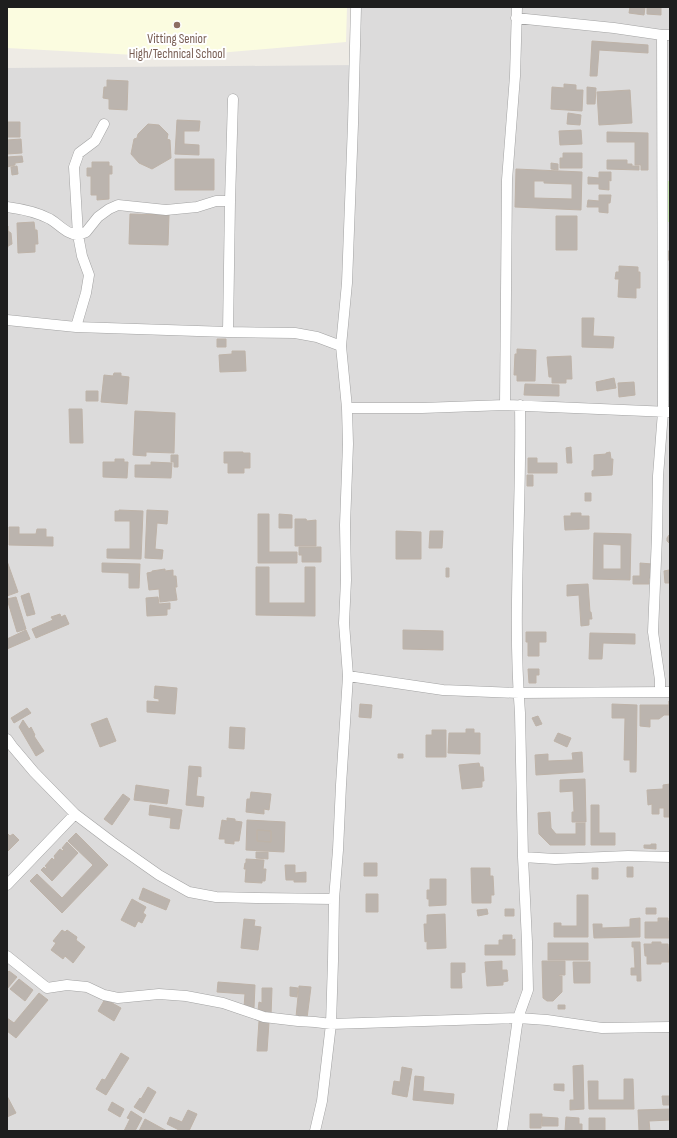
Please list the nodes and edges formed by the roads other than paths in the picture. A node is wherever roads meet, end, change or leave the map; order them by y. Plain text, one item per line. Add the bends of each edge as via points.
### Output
1 (356, 7) edge
2 (517, 7) edge
3 (516, 18) junction
4 (666, 35) edge
5 (233, 99) dead end
6 (104, 124) dead end
7 (230, 201) junction
8 (7, 207) edge
9 (78, 235) junction
10 (7, 320) edge
11 (76, 327) junction
12 (228, 332) junction
13 (340, 346) junction
14 (505, 405) junction
15 (520, 406) junction
16 (347, 408) junction
17 (666, 412) edge
18 (348, 676) junction
19 (665, 692) edge
20 (519, 694) junction
21 (7, 739) edge
22 (75, 814) junction
23 (523, 857) junction
24 (670, 857) edge
25 (7, 885) edge
26 (334, 899) junction
27 (7, 956) edge
28 (518, 1018) junction
29 (331, 1024) junction
30 (670, 1026) edge
31 (315, 1131) edge
32 (502, 1131) edge

1 - 13 street via 347,283
2 - 3 street
3 - 4 street
3 - 14 street via 515,76 507,180
4 - 17 street
5 - 7 street
6 - 9 street via 95,141 78,153 74,167
7 - 9 street via 166,210 118,205 98,217 86,232
7 - 12 street
8 - 9 street via 36,213 50,219 68,233
9 - 11 street via 89,275
10 - 11 street
11 - 12 street
12 - 13 street via 295,333 317,337
13 - 16 street
14 - 15 street
14 - 16 street
15 - 17 street
15 - 20 street via 517,610
16 - 18 street via 344,623
17 - 19 street via 658,476 652,632
18 - 20 street via 443,690
18 - 26 street
19 - 20 street
20 - 23 street
21 - 22 street via 34,772
22 - 25 street
22 - 26 street via 159,875 189,892 216,897
23 - 24 street
23 - 28 street via 528,990
26 - 29 street
27 - 29 street via 47,988 67,985 86,987 118,998 159,994 186,996 223,1003 264,1017
28 - 29 street
28 - 30 street via 602,1028
28 - 32 street
29 - 31 street via 322,1101

